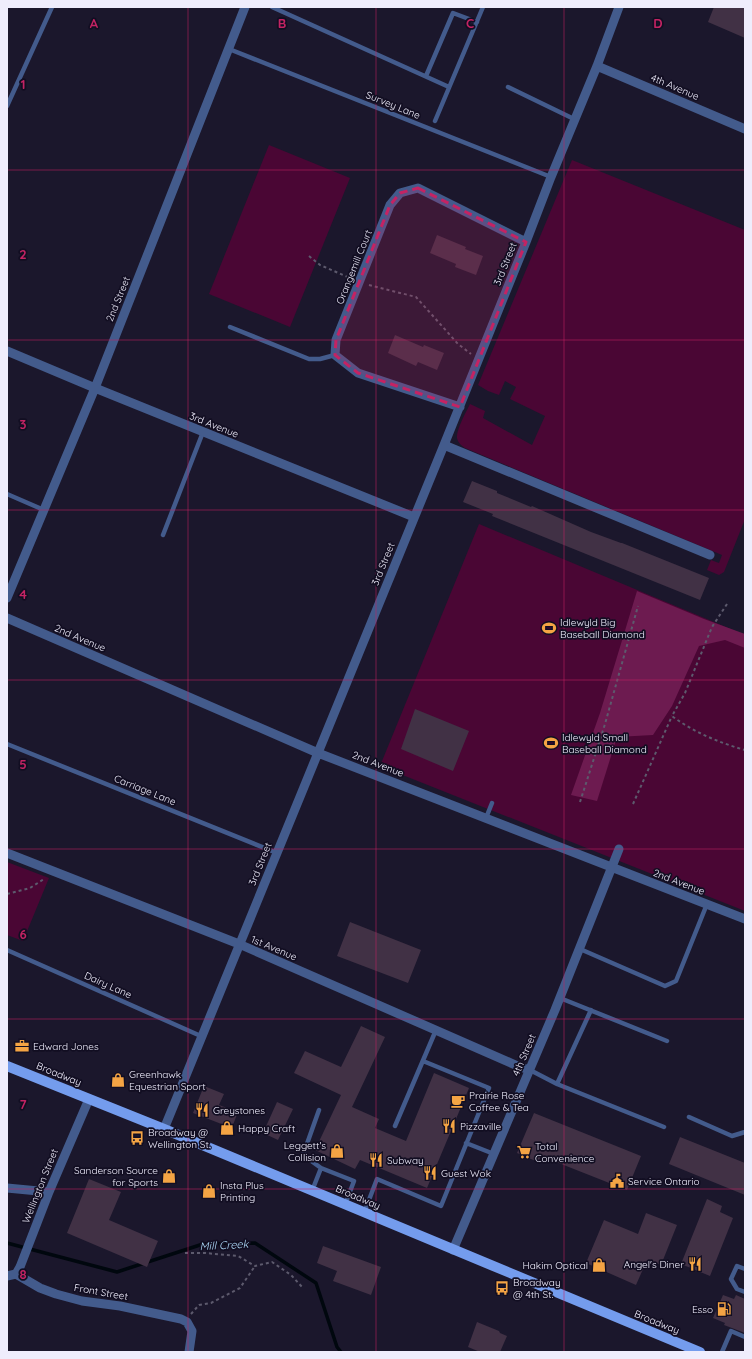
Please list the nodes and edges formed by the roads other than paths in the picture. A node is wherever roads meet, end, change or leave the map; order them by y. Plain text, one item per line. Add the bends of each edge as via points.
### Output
1 (52, 7) edge
2 (245, 7) edge
3 (272, 7) edge
4 (483, 7) edge
5 (619, 7) edge
6 (477, 22) junction
7 (229, 49) junction
8 (597, 66) junction
9 (426, 76) junction
10 (450, 87) junction
11 (508, 87) dead end
12 (7, 106) edge
13 (574, 119) junction
14 (435, 121) dead end
15 (745, 129) edge
16 (551, 177) junction
17 (526, 242) junction
18 (230, 327) dead end
19 (7, 351) edge
20 (335, 355) junction
21 (95, 388) junction
22 (460, 407) junction
23 (203, 432) junction
24 (444, 445) junction
25 (7, 494) edge
26 (44, 510) junction
27 (414, 517) junction
28 (163, 535) dead end
29 (710, 555) dead end
30 (7, 598) edge
31 (7, 618) edge
32 (7, 744) edge
33 (318, 753) junction
34 (492, 803) dead end
35 (486, 818) junction
36 (619, 849) dead end
37 (7, 853) edge
38 (277, 853) junction
39 (613, 868) junction
40 (707, 904) junction
41 (745, 919) edge
42 (239, 944) junction
43 (580, 949) junction
44 (7, 950) edge
45 (560, 998) junction
46 (591, 1010) junction
47 (436, 1030) junction
48 (203, 1037) junction
49 (667, 1040) dead end
50 (423, 1061) junction
51 (7, 1066) edge
52 (530, 1070) junction
53 (557, 1084) junction
54 (89, 1099) junction
55 (319, 1110) dead end
56 (689, 1117) dead end
57 (395, 1126) dead end
58 (664, 1127) dead end
59 (164, 1129) junction
60 (745, 1132) edge
61 (466, 1143) junction
62 (494, 1154) junction
63 (321, 1168) junction
64 (7, 1188) edge
65 (312, 1191) junction
66 (49, 1192) junction
67 (345, 1205) junction
68 (364, 1213) junction
69 (454, 1250) junction
70 (745, 1269) edge
71 (11, 1275) edge
72 (745, 1292) edge
73 (745, 1337) edge
74 (189, 1352) edge
75 (700, 1352) edge
76 (722, 1352) edge

1 - 12 lane
2 - 7 street, 2nd Street
3 - 9 lane
4 - 6 lane
5 - 8 street, 3rd Street
6 - 9 lane via 452,13
6 - 10 lane
7 - 16 lane, Survey Lane
7 - 21 street, 2nd Street
8 - 13 street, 3rd Street
8 - 15 street, 4th Avenue
9 - 10 lane
10 - 14 lane
11 - 13 lane
13 - 16 street, 3rd Street
16 - 17 street, 3rd Street
17 - 20 street, Orangemill Court via 418,188 400,193 390,205 336,340
17 - 22 street, 3rd Street
18 - 20 lane via 309,359
19 - 21 street, 3rd Avenue
20 - 22 street via 358,373
21 - 23 street, 3rd Avenue
21 - 26 street, 2nd Street
22 - 24 street, 3rd Street
23 - 27 street, 3rd Avenue
23 - 28 lane
24 - 27 street, 3rd Street
24 - 29 street
25 - 26 lane
26 - 30 street, 2nd Street
27 - 33 street, 3rd Street
31 - 33 street, 2nd Avenue
32 - 38 lane, Carriage Lane
33 - 35 street, 2nd Avenue
33 - 38 street, 3rd Street
34 - 35 lane
35 - 39 street, 2nd Avenue
36 - 39 street, 4th Street
37 - 42 street, 1st Avenue
38 - 42 street, 3rd Street
39 - 40 street, 2nd Avenue
39 - 43 street, 4th Street
40 - 41 street, 2nd Avenue
40 - 43 lane via 676,981 665,986
42 - 47 street, 1st Avenue
42 - 48 street, 3rd Street
43 - 45 street, 4th Street
44 - 48 lane, Dairy Lane
45 - 46 lane
45 - 52 street, 4th Street
46 - 49 lane
46 - 53 lane
47 - 50 lane
47 - 52 street, 1st Avenue
48 - 59 street, 3rd Street
50 - 57 lane
50 - 61 lane via 489,1088
51 - 54 main road, Broadway
52 - 53 lane
52 - 62 street, 4th Street
53 - 58 lane
54 - 59 main road, Broadway
54 - 66 street, Wellington Street
55 - 63 lane via 303,1155
56 - 60 lane via 732,1136
59 - 65 main road, Broadway
61 - 62 lane
61 - 68 lane via 441,1206 377,1179
62 - 69 street, 4th Street
63 - 65 lane
63 - 67 lane via 354,1181
64 - 66 street
65 - 67 main road, Broadway
66 - 71 street, Wellington Street via 20,1267
67 - 68 main road, Broadway
68 - 69 main road, Broadway
69 - 75 main road, Broadway
70 - 72 lane via 737,1266 731,1280 737,1289
71 - 74 street, Front Street via 56,1294 82,1301 181,1319 187,1322 192,1331
73 - 76 lane via 732,1330

